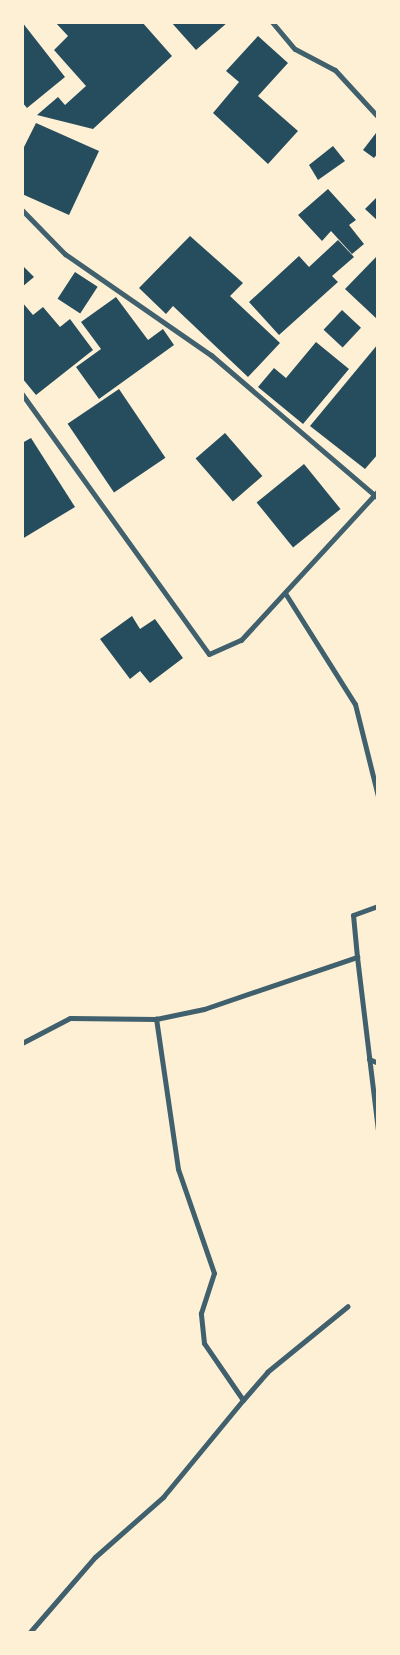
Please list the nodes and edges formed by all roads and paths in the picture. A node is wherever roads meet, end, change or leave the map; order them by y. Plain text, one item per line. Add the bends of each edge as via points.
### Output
1 (272, 22) edge
2 (378, 117) edge
3 (22, 210) edge
4 (22, 394) edge
5 (376, 495) edge
6 (286, 593) junction
7 (378, 796) edge
8 (378, 906) edge
9 (357, 957) junction
10 (156, 1019) junction
11 (22, 1043) edge
12 (369, 1059) junction
13 (378, 1063) edge
14 (378, 1130) edge
15 (348, 1306) dead end
16 (243, 1400) junction
17 (30, 1632) edge

1 - 2 street via 295,49 335,70
3 - 5 street via 64,254 211,355
4 - 6 street via 209,654 241,640
5 - 6 street
6 - 7 street via 355,704
8 - 9 street via 353,915
9 - 10 street via 204,1009
9 - 12 street
10 - 11 street via 70,1018
10 - 16 street via 178,1170 214,1273 201,1313 204,1344
12 - 13 street
12 - 14 street
15 - 16 street via 267,1372
16 - 17 street via 163,1497 95,1557

